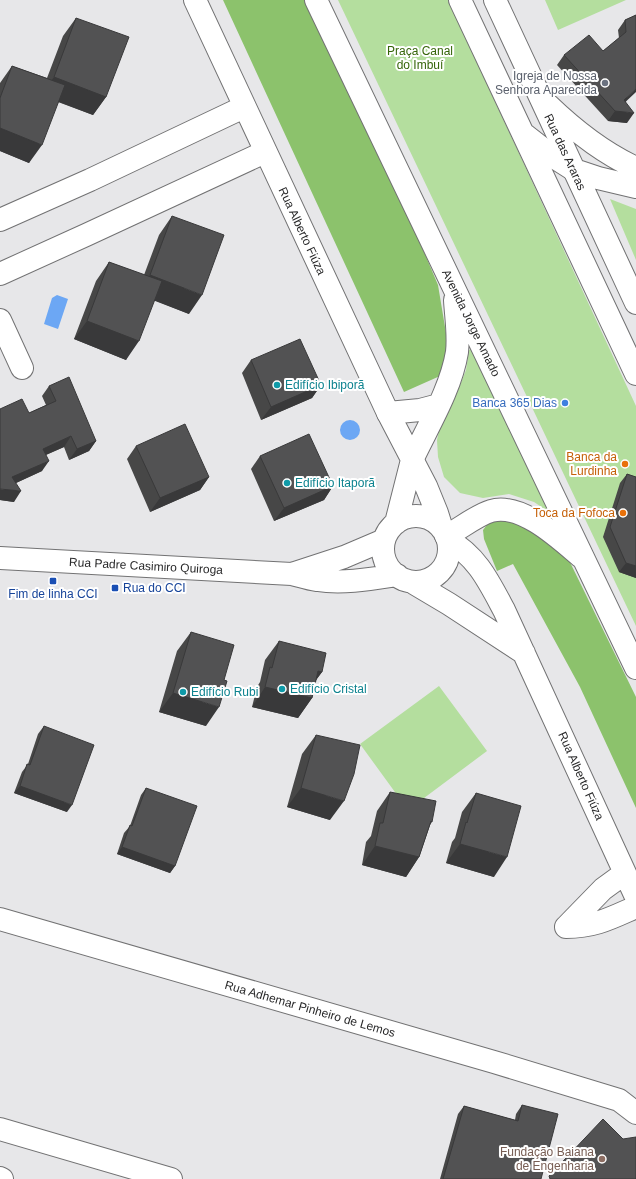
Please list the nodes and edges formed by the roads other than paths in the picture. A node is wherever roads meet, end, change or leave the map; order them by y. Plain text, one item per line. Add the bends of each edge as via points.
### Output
1 (195, 0) edge
2 (316, 0) edge
3 (460, 0) edge
4 (495, 0) edge
5 (540, 97) junction
6 (244, 107) junction
7 (522, 133) junction
8 (265, 152) junction
9 (636, 168) edge
10 (574, 170) junction
11 (636, 187) edge
12 (0, 220) edge
13 (0, 274) edge
14 (454, 288) junction
15 (636, 303) edge
16 (0, 320) edge
17 (22, 368) dead end
18 (636, 374) edge
19 (439, 405) junction
20 (388, 413) junction
21 (412, 460) junction
22 (390, 532) junction
23 (445, 535) junction
24 (0, 558) edge
25 (586, 562) junction
26 (292, 574) junction
27 (404, 579) junction
28 (526, 654) junction
29 (636, 668) edge
30 (625, 873) junction
31 (636, 897) edge
32 (636, 907) edge
33 (0, 919) edge
34 (628, 1099) edge
35 (636, 1113) edge
36 (0, 1129) edge
37 (171, 1179) edge

1 - 6 street, Rua Alberto Fiúza
2 - 14 street, Avenida Jorge Amado
3 - 7 street
4 - 5 street, Rua das Araras
5 - 9 street via 566,122 595,144
5 - 10 street, Rua das Araras
6 - 8 street, Rua Alberto Fiúza
6 - 12 street
7 - 10 street
7 - 18 street
8 - 13 street
8 - 20 street, Rua Alberto Fiúza
10 - 11 street
10 - 15 street, Rua das Araras
14 - 19 street via 457,351
14 - 25 street, Avenida Jorge Amado
16 - 17 street
19 - 20 street
19 - 21 street
20 - 21 street, Rua Alberto Fiúza
21 - 22 street
21 - 23 street, Rua Alberto Fiúza via 426,486
22 - 23 street via 405,518 415,516 434,522
22 - 26 street, Rua Padre Casimiro Quiroga via 344,557
22 - 27 street via 383,550 385,560 390,569
23 - 25 street via 492,510 510,510 539,524
23 - 27 street via 447,558 443,567 430,578 421,581
23 - 28 street, Rua Alberto Fiúza via 470,556 482,571
24 - 26 street, Rua Padre Casimiro Quiroga
25 - 29 street, Avenida Jorge Amado
26 - 27 street, Rua Padre Casimiro Quiroga via 316,580
27 - 28 street via 455,607
28 - 30 street, Rua Alberto Fiúza
30 - 31 street, Rua Alberto Fiúza
30 - 32 street via 604,889 566,927 598,924
33 - 34 street, Rua Adhemar Pinheiro de Lemos
34 - 35 street, Rua Adhemar Pinheiro de Lemos
36 - 37 street

